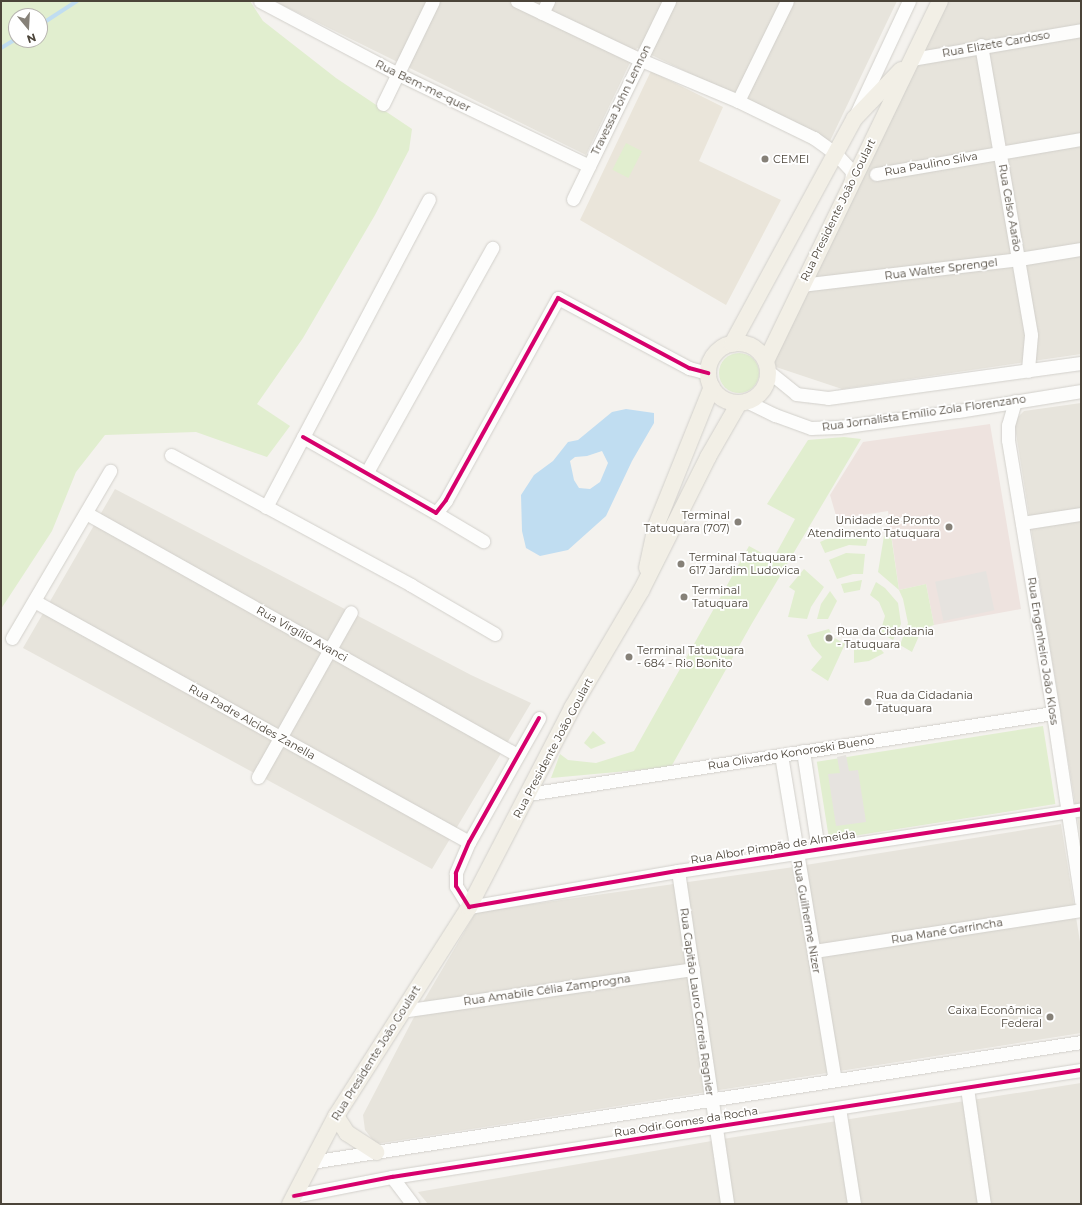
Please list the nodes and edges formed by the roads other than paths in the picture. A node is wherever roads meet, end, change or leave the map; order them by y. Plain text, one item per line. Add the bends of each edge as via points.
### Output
1 (260, 1) edge
2 (434, 1) edge
3 (517, 1) edge
4 (548, 1) edge
5 (670, 1) edge
6 (787, 1) edge
7 (909, 1) edge
8 (940, 1) edge
9 (542, 13) junction
10 (1081, 30) edge
11 (981, 45) junction
12 (912, 59) junction
13 (641, 60) junction
14 (398, 74) junction
15 (738, 101) junction
16 (384, 104) dead end
17 (854, 119) junction
18 (1081, 138) edge
19 (1000, 152) junction
20 (835, 153) junction
21 (589, 166) junction
22 (876, 174) dead end
23 (851, 186) junction
24 (574, 199) dead end
25 (429, 200) dead end
26 (492, 248) dead end
27 (1081, 250) edge
28 (1019, 259) junction
29 (802, 285) junction
30 (732, 344) junction
31 (1081, 363) edge
32 (767, 366) junction
33 (1028, 371) junction
34 (710, 380) junction
35 (1081, 391) edge
36 (1015, 401) junction
37 (744, 402) junction
38 (303, 437) junction
39 (171, 455) dead end
40 (110, 471) dead end
41 (367, 472) junction
42 (266, 507) junction
43 (86, 513) junction
44 (436, 513) junction
45 (1081, 514) edge
46 (1022, 523) junction
47 (483, 541) dead end
48 (641, 591) junction
49 (36, 602) junction
50 (351, 612) dead end
51 (495, 634) dead end
52 (12, 638) dead end
53 (330, 649) junction
54 (1053, 713) junction
55 (539, 718) dead end
56 (280, 738) junction
57 (803, 751) junction
58 (518, 755) junction
59 (781, 755) junction
60 (258, 777) dead end
61 (528, 794) junction
62 (1081, 809) edge
63 (1068, 811) junction
64 (469, 842) junction
65 (818, 849) junction
66 (796, 852) junction
67 (678, 871) junction
68 (1081, 901) edge
69 (469, 906) junction
70 (1081, 910) edge
71 (814, 951) junction
72 (693, 969) junction
73 (402, 1011) junction
74 (1081, 1042) edge
75 (1081, 1070) edge
76 (836, 1080) junction
77 (967, 1088) junction
78 (711, 1099) junction
79 (839, 1108) junction
80 (336, 1116) junction
81 (715, 1127) junction
82 (376, 1152) junction
83 (312, 1162) junction
84 (392, 1177) junction
85 (292, 1200) edge
86 (412, 1204) edge
87 (727, 1204) edge
88 (854, 1204) edge
89 (984, 1204) edge

1 - 14 street, Rua Bem-me-quer
2 - 14 street
3 - 9 street
4 - 9 street
5 - 13 street, Travessa John Lennon
6 - 15 street
7 - 17 street, Rua Presidente João Goulart
8 - 12 main road, Rua Presidente João Goulart
9 - 13 street
10 - 11 street, Rua Elizete Cardoso
11 - 12 street, Rua Elizete Cardoso
11 - 19 street, Rua Celso Aarão
12 - 17 main road, Rua Presidente João Goulart
12 - 23 main road, Rua Presidente João Goulart
13 - 15 street
13 - 21 street, Travessa John Lennon
14 - 16 street
14 - 21 street, Rua Bem-me-quer
15 - 20 street via 814,138
17 - 20 main road, Rua Presidente João Goulart
18 - 19 street, Rua Paulino Silva
19 - 22 street, Rua Paulino Silva
19 - 28 street, Rua Celso Aarão
20 - 23 street via 852,171
20 - 30 main road, Rua Presidente João Goulart
21 - 24 street, Travessa John Lennon
23 - 29 main road, Rua Presidente João Goulart
25 - 38 street
26 - 41 street
27 - 28 street, Rua Walter Sprengel
28 - 29 street, Rua Walter Sprengel
28 - 33 street, Rua Celso Aarão via 1031,335
29 - 32 main road, Rua Presidente João Goulart
30 - 32 main road via 752,346
30 - 34 main road, Rua Presidente João Goulart via 715,355
31 - 33 street
32 - 33 street via 796,394 828,398
32 - 37 main road, Rua Presidente João Goulart via 764,389
34 - 37 main road via 723,399
34 - 44 street via 558,298 446,500
34 - 48 main road, Rua Presidente João Goulart via 656,526
35 - 36 street, Rua Jornalista Emílio Zola Florenzano
36 - 37 street, Rua Jornalista Emílio Zola Florenzano via 854,425 811,428
36 - 46 street, Rua Engenheiro João Kloss via 1008,425 1008,440
37 - 48 main road, Rua Presidente João Goulart via 708,457
38 - 41 street
38 - 42 street
39 - 42 street
40 - 43 street
41 - 44 street
42 - 51 street via 411,585
43 - 49 street
43 - 53 street, Rua Virgílio Avanci
44 - 47 street
45 - 46 street
46 - 54 street, Rua Engenheiro João Kloss
48 - 61 main road, Rua Presidente João Goulart via 576,702
49 - 52 street
49 - 56 street, Rua Padre Alcides Zanella
50 - 53 street
53 - 56 street
53 - 58 street, Rua Virgílio Avanci
54 - 57 street, Rua Olivardo Konoroski Bueno
54 - 63 street, Rua Engenheiro João Kloss
55 - 58 street
56 - 60 street
56 - 64 street, Rua Padre Alcides Zanella
57 - 59 street, Rua Olivardo Konoroski Bueno
57 - 65 street
58 - 64 street
59 - 61 street, Rua Olivardo Konoroski Bueno
59 - 66 street, Rua Guilherme Nizer
61 - 69 main road, Rua Presidente João Goulart
62 - 63 street, Rua Albor Pimpão de Almeida
63 - 65 street, Rua Albor Pimpão de Almeida
63 - 68 street, Rua Engenheiro João Kloss
64 - 69 street via 456,873 456,886
65 - 66 street, Rua Albor Pimpão de Almeida
66 - 67 street, Rua Albor Pimpão de Almeida
66 - 71 street, Rua Guilherme Nizer
67 - 69 street, Rua Albor Pimpão de Almeida
67 - 72 street, Rua Capitão Lauro Correia Regnier
69 - 73 main road, Rua Presidente João Goulart
70 - 71 street, Rua Mané Garrincha
71 - 76 street, Rua Guilherme Nizer
72 - 73 street, Rua Amabile Célia Zamprogna
72 - 78 street, Rua Capitão Lauro Correia Regnier
73 - 80 main road, Rua Presidente João Goulart
74 - 76 street, Rua Odir Gomes da Rocha
75 - 77 street, Rua Odir Gomes da Rocha
76 - 78 street, Rua Odir Gomes da Rocha
77 - 79 street, Rua Odir Gomes da Rocha
77 - 89 street
78 - 81 street, Rua Capitão Lauro Correia Regnier
78 - 82 street, Rua Odir Gomes da Rocha
79 - 81 street, Rua Odir Gomes da Rocha
79 - 88 street
80 - 82 main road via 348,1133
80 - 83 main road, Rua Presidente João Goulart
81 - 84 street, Rua Odir Gomes da Rocha
81 - 87 street, Rua Capitão Lauro Correia Regnier
82 - 83 street, Rua Odir Gomes da Rocha
83 - 85 main road, Rua Presidente João Goulart
84 - 85 street, Rua Odir Gomes da Rocha
84 - 86 street

